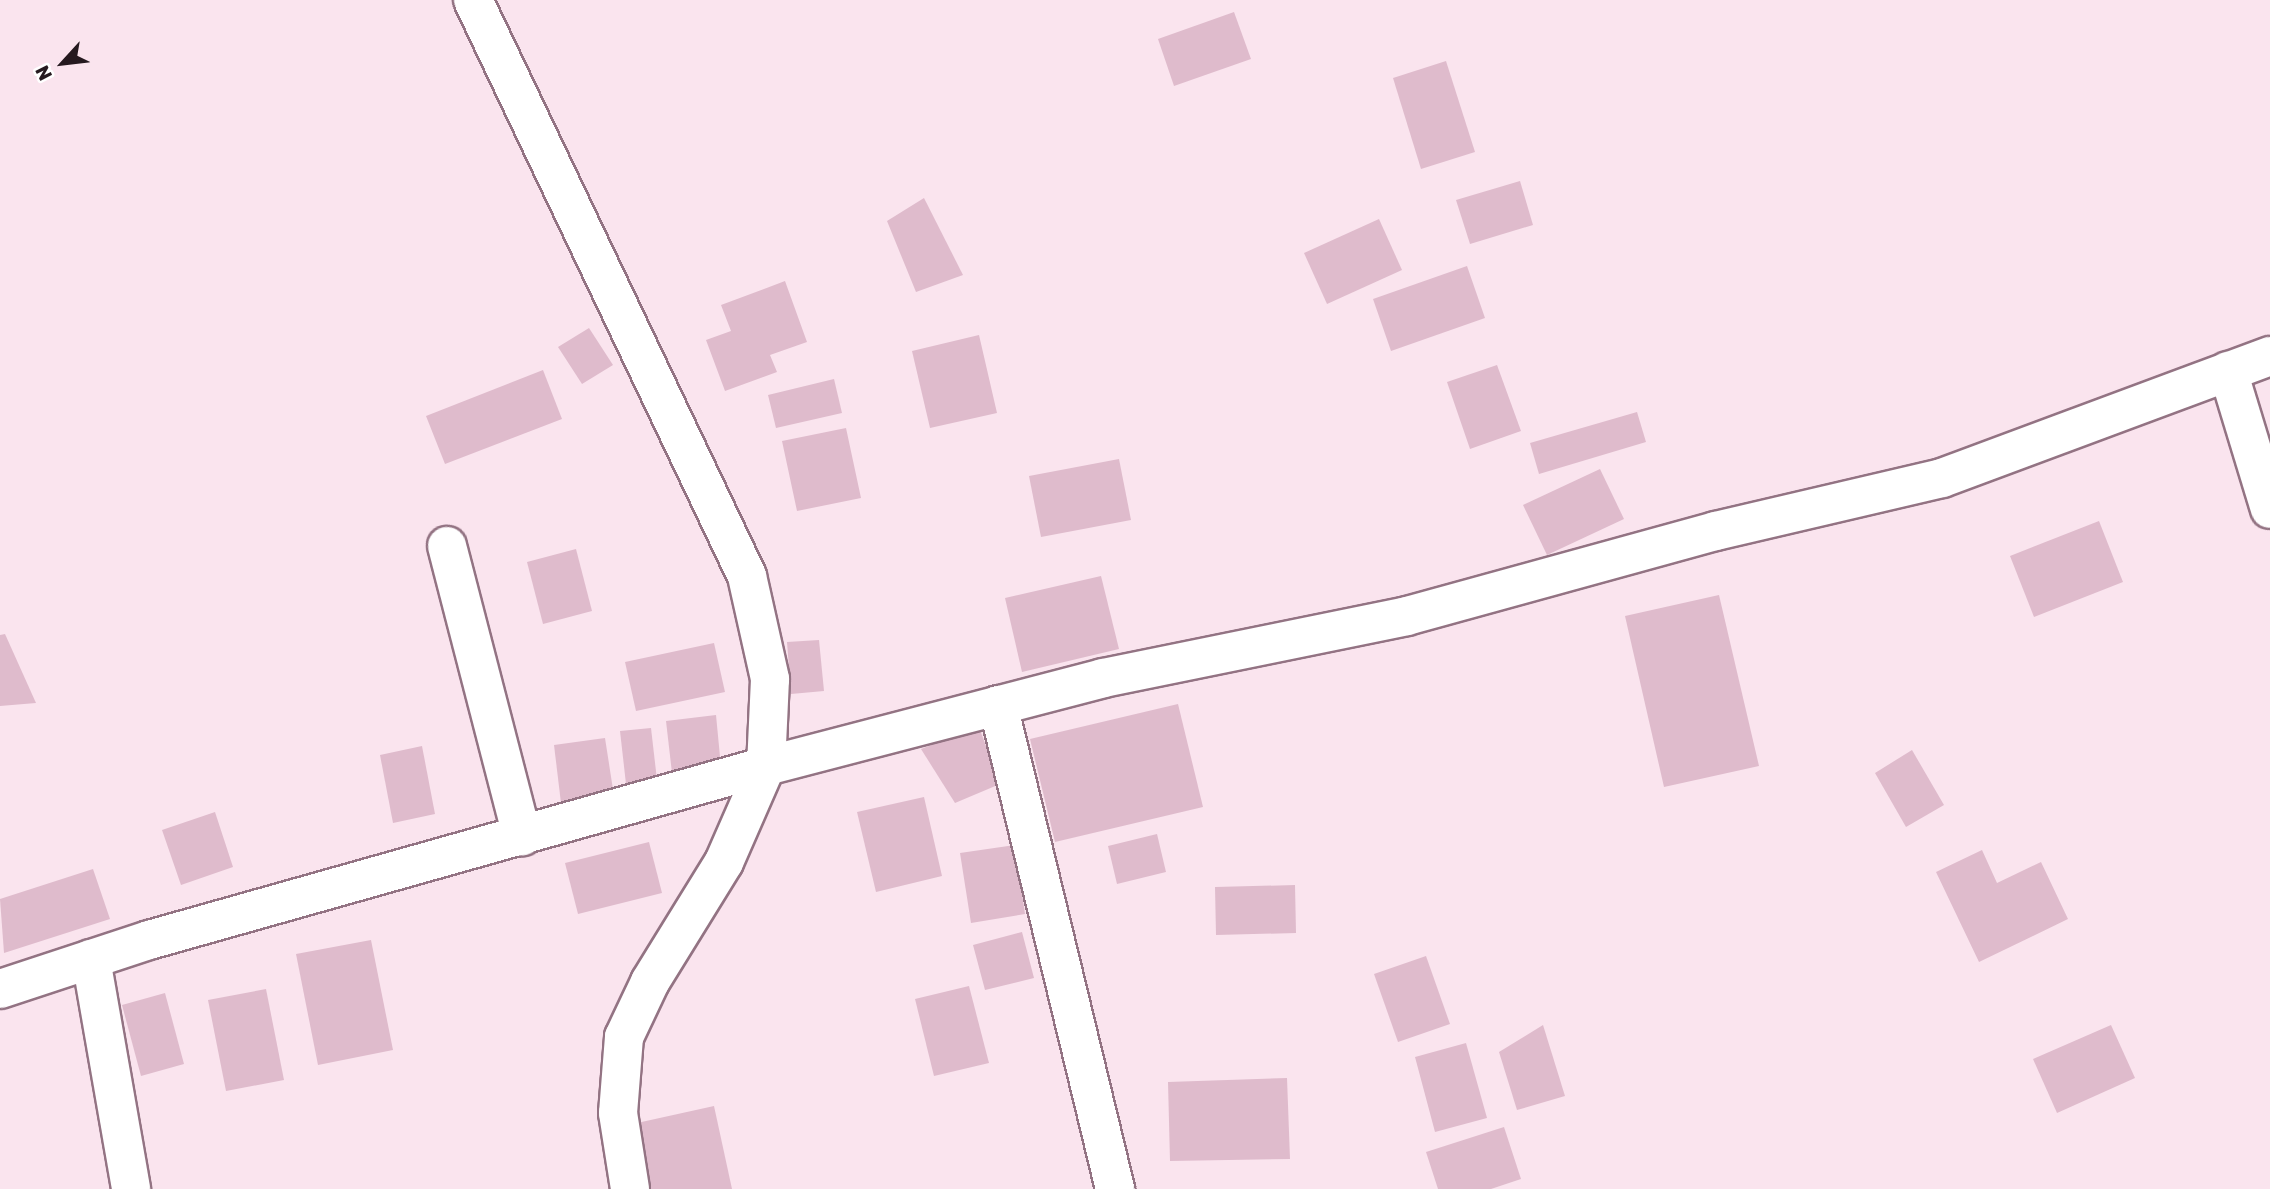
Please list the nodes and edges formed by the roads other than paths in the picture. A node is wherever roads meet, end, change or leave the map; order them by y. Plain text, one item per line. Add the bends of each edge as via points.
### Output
1 (472, 0) edge
2 (2270, 356) edge
3 (2228, 371) junction
4 (2270, 509) edge
5 (447, 546) dead end
6 (998, 705) junction
7 (766, 766) junction
8 (522, 836) junction
9 (91, 959) junction
10 (0, 989) edge
11 (131, 1189) edge
12 (631, 1189) edge
13 (1115, 1189) edge

1 - 7 street via 747,576 770,679
2 - 3 street
3 - 4 street
3 - 6 street via 1930,481 1717,531 1406,615
5 - 8 street
6 - 7 street
6 - 13 street
7 - 8 street
7 - 12 street via 724,862 650,982 624,1037 618,1113
8 - 9 street
9 - 10 street
9 - 11 street

